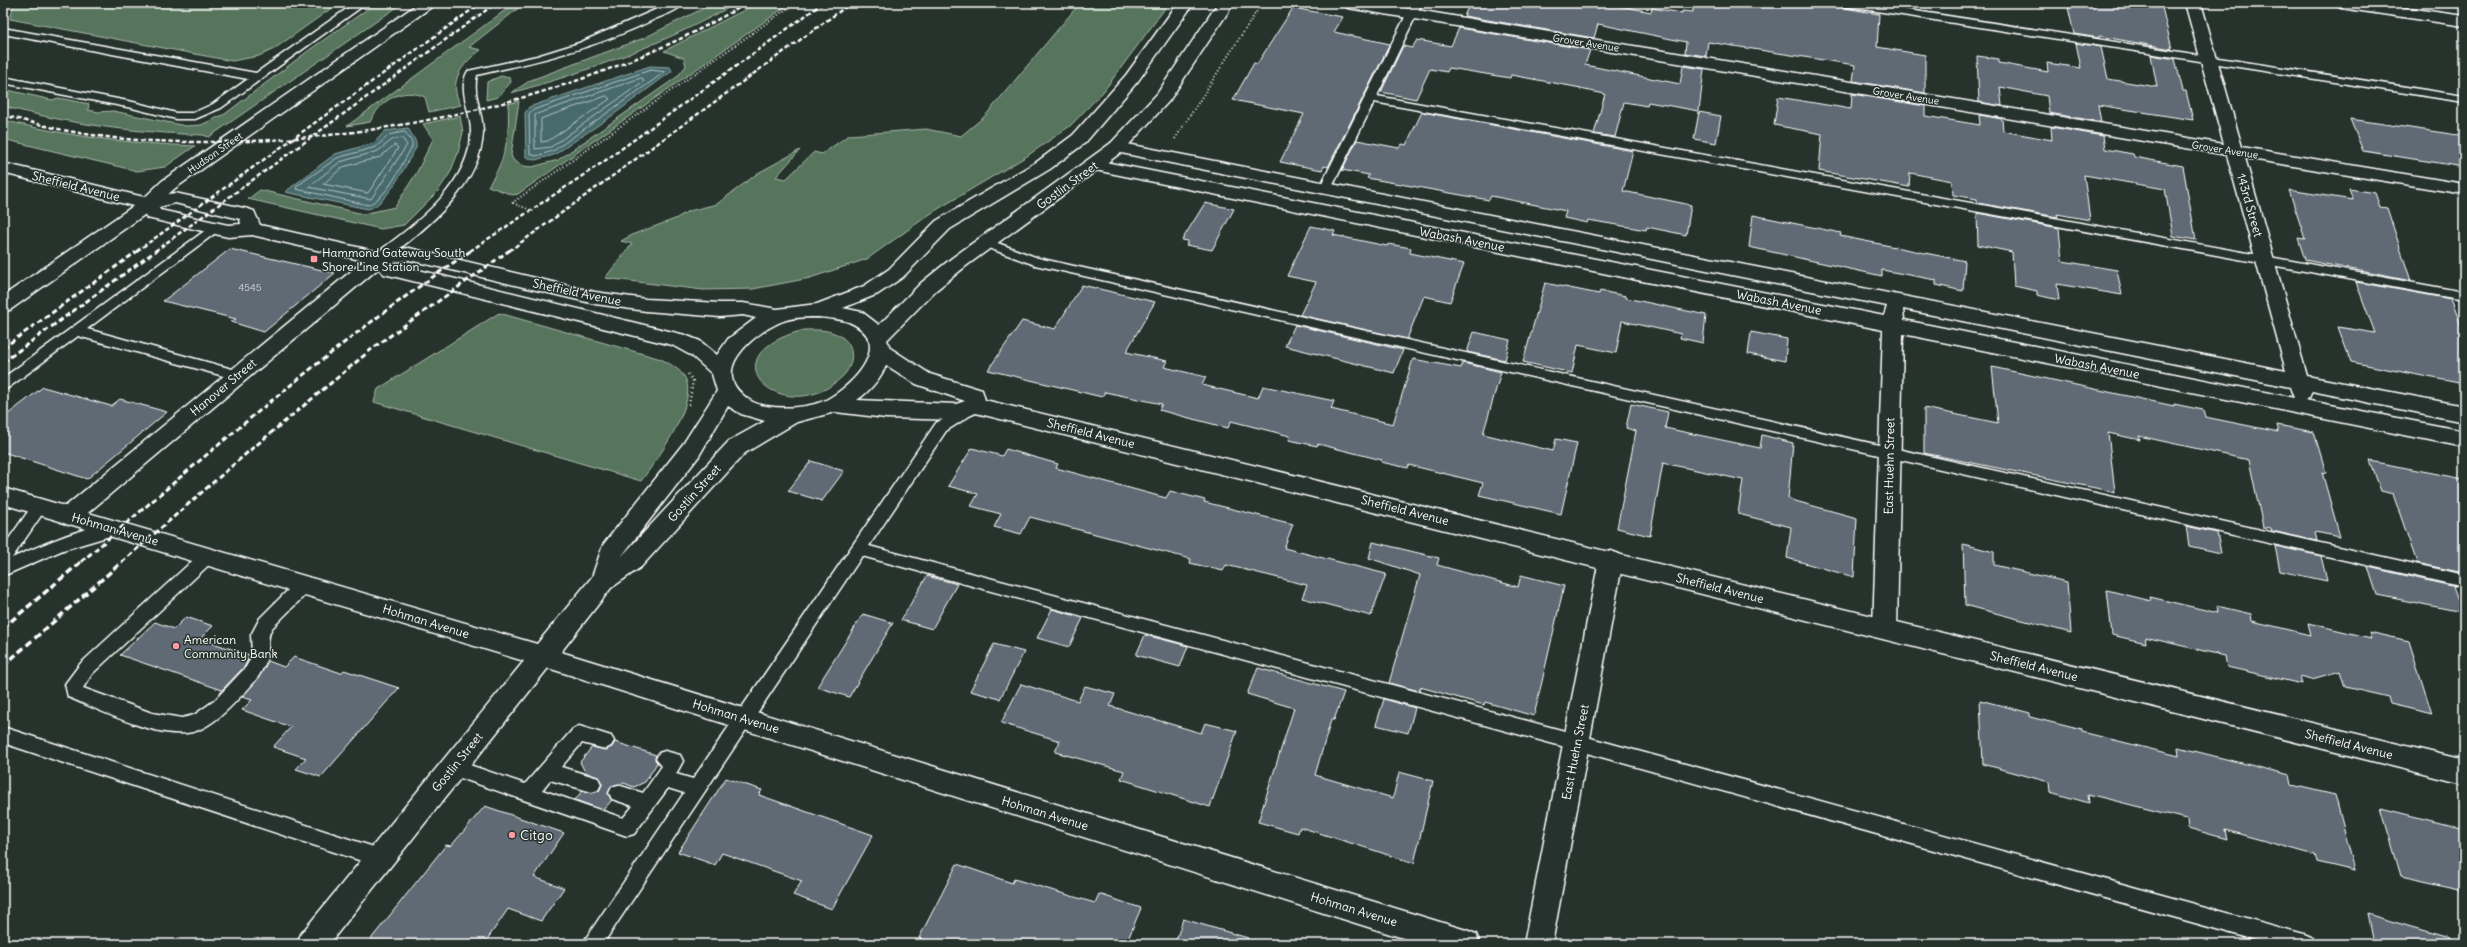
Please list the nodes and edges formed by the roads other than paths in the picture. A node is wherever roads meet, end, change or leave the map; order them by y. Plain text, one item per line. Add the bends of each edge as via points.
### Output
1 (362, 3) edge
2 (429, 3) edge
3 (679, 3) edge
4 (1186, 3) edge
5 (1226, 3) edge
6 (1348, 3) edge
7 (1844, 3) edge
8 (2193, 3) edge
9 (2342, 3) edge
10 (1414, 8) edge
11 (2464, 21) edge
12 (3, 31) edge
13 (2209, 60) junction
14 (258, 77) junction
15 (3, 80) edge
16 (1370, 98) junction
17 (2464, 99) edge
18 (1117, 148) junction
19 (2235, 151) junction
20 (1095, 165) junction
21 (3, 168) edge
22 (1325, 189) junction
23 (2464, 189) edge
24 (148, 204) junction
25 (943, 225) junction
26 (214, 228) junction
27 (252, 229) junction
28 (987, 243) junction
29 (379, 258) junction
30 (2265, 260) junction
31 (2464, 296) edge
32 (1894, 303) junction
33 (3, 305) edge
34 (743, 309) junction
35 (819, 310) junction
36 (777, 316) junction
37 (1893, 325) junction
38 (76, 331) junction
39 (879, 345) junction
40 (238, 375) junction
41 (725, 381) junction
42 (2299, 381) junction
43 (3, 385) edge
44 (834, 405) junction
45 (975, 405) junction
46 (2307, 408) junction
47 (2464, 414) edge
48 (793, 415) junction
49 (2464, 439) edge
50 (1890, 454) junction
51 (3, 496) edge
52 (39, 506) junction
53 (69, 516) junction
54 (115, 529) junction
55 (858, 549) junction
56 (208, 556) junction
57 (3, 558) edge
58 (1611, 560) junction
59 (3, 570) edge
60 (603, 581) junction
61 (2464, 581) edge
62 (304, 585) junction
63 (1885, 629) junction
64 (542, 656) junction
65 (744, 718) junction
66 (3, 735) edge
67 (605, 741) dead end
68 (1576, 742) junction
69 (665, 759) dead end
70 (452, 767) junction
71 (546, 771) junction
72 (2464, 772) edge
73 (664, 779) junction
74 (592, 784) dead end
75 (697, 788) junction
76 (618, 792) dead end
77 (528, 793) junction
78 (647, 802) junction
79 (380, 858) junction
80 (311, 944) edge
81 (593, 944) edge
82 (1466, 944) edge
83 (1538, 944) edge
84 (2304, 944) edge

1 - 14 lane
2 - 24 street, Hudson Street via 164,189
3 - 29 lane via 629,28 589,43 550,56 472,73 468,80 477,123 477,136 466,168 442,203 412,232
4 - 25 street via 1132,78 1079,138 1044,165
5 - 18 street, Gostlin Street via 1163,96
6 - 10 street, Grover Avenue
7 - 13 lane
8 - 13 street, 143rd Street
9 - 11 street
10 - 16 lane
10 - 19 street, Grover Avenue
12 - 14 lane
13 - 17 lane
13 - 19 street, 143rd Street
14 - 15 lane via 217,106 195,116 176,116 133,105
16 - 22 lane
16 - 30 lane
18 - 20 street, Gostlin Street
18 - 22 street, Wabash Avenue
19 - 23 street, Grover Avenue
19 - 30 street, 143rd Street
20 - 28 street, Gostlin Street
20 - 37 street, Wabash Avenue
21 - 24 street, Sheffield Avenue
22 - 32 street, Wabash Avenue
24 - 26 street, Sheffield Avenue via 153,214
24 - 27 street, Sheffield Avenue via 175,198 248,216
24 - 33 street, Hudson Street
25 - 34 street via 912,242 866,276 839,288 800,299
25 - 35 street via 896,273 871,290
26 - 27 street, Sheffield Avenue via 228,231
26 - 38 lane
27 - 29 street, Sheffield Avenue
28 - 39 street, Gostlin Street via 928,287
28 - 50 lane via 1035,261
29 - 34 street, Sheffield Avenue via 409,254 595,298 646,305
29 - 40 street, Hanover Street
29 - 41 street, Sheffield Avenue via 391,270 678,339 694,345
30 - 31 lane
30 - 42 street, 143rd Street
32 - 37 street, East Huehn Street
32 - 42 street, Wabash Avenue
34 - 36 street, Sheffield Avenue
35 - 36 street
35 - 39 street via 838,311 856,316 869,326
36 - 41 street via 756,326 739,339 728,354
37 - 46 street, Wabash Avenue
37 - 50 street, East Huehn Street
38 - 40 lane
38 - 43 lane
39 - 44 street via 877,367 868,381
39 - 45 street via 923,379 975,395
40 - 53 street, Hanover Street
41 - 48 street via 735,400 746,407 776,415
41 - 60 street, Gostlin Street via 691,450 610,551
42 - 46 street, 143rd Street
42 - 47 street, Wabash Avenue
44 - 45 street via 886,410 958,412
44 - 48 street
45 - 55 lane via 942,428
45 - 58 street, Sheffield Avenue
46 - 49 street, Wabash Avenue
48 - 60 street, Gostlin Street via 737,447 633,561
50 - 61 lane
50 - 63 street, East Huehn Street
51 - 52 street, Hohman Avenue
52 - 53 street, Hohman Avenue
52 - 57 lane
53 - 54 street, Hohman Avenue
54 - 56 street, Hohman Avenue
54 - 59 lane via 86,535
55 - 65 lane
55 - 68 lane
56 - 62 street, Hohman Avenue
56 - 62 lane via 86,669 74,684 74,692 130,713 173,724 193,724 216,709 261,659 263,646 259,635 266,623
58 - 63 street, Sheffield Avenue
58 - 68 street, East Huehn Street
60 - 64 street, Gostlin Street
62 - 64 street, Hohman Avenue
63 - 72 street, Sheffield Avenue
64 - 65 street, Hohman Avenue
64 - 70 street, Gostlin Street
65 - 75 lane
65 - 82 street, Hohman Avenue
66 - 79 lane
67 - 71 lane via 579,734
68 - 83 street, East Huehn Street
68 - 84 lane
69 - 73 lane via 674,762
70 - 77 lane
70 - 79 street, Gostlin Street
71 - 74 lane
71 - 77 lane
73 - 75 lane
73 - 78 lane
75 - 81 lane
76 - 78 lane
77 - 78 lane via 627,828
79 - 80 street, Gostlin Street

